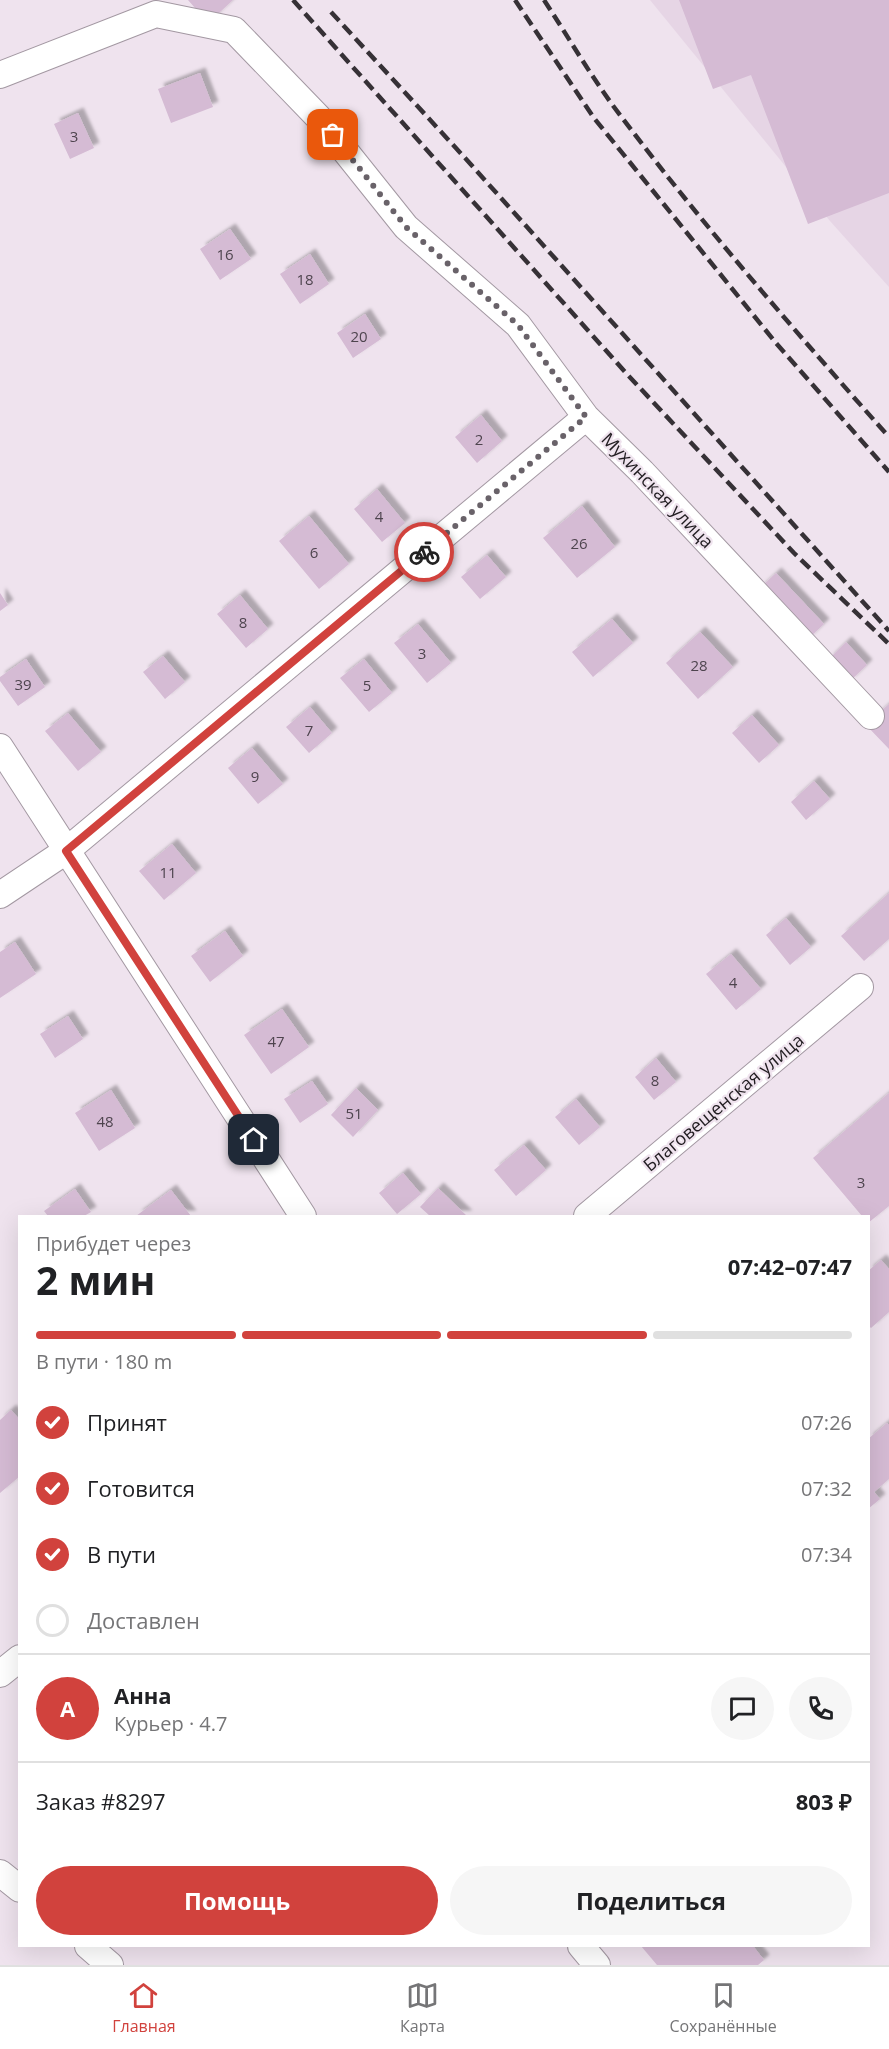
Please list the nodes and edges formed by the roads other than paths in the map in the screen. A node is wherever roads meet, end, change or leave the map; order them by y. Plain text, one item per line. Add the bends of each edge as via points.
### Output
1 (0, 75) edge
2 (586, 417) junction
3 (871, 716) dead end
4 (0, 747) edge
5 (66, 851) junction
6 (0, 896) edge
7 (860, 987) dead end
8 (302, 1215) edge
9 (588, 1215) edge
10 (18, 1660) edge
11 (0, 1674) edge
12 (0, 1873) edge
13 (18, 1887) edge
14 (89, 1947) edge
15 (582, 1947) edge
16 (110, 1965) edge
17 (597, 1965) edge

1 - 2 street, Мухинская улица via 156,14 234,30 318,117 406,227 518,325
2 - 3 street, Мухинская улица
2 - 5 street
4 - 5 street
5 - 6 street
5 - 8 street
7 - 9 street, Благовещенская улица
10 - 11 street
12 - 13 street
14 - 16 street
15 - 17 street

